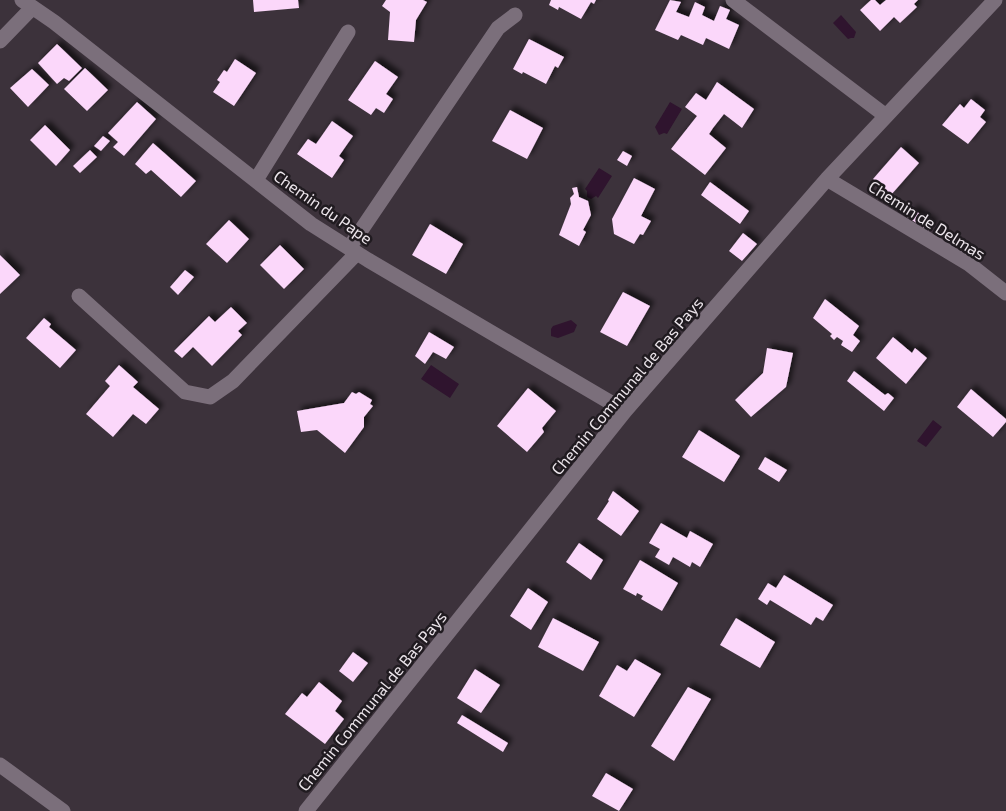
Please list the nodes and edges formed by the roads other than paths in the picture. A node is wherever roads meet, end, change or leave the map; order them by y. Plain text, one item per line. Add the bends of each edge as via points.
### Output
1 (733, 0) edge
2 (995, 0) edge
3 (27, 4) edge
4 (515, 16) dead end
5 (348, 32) dead end
6 (0, 41) edge
7 (886, 116) junction
8 (827, 179) junction
9 (256, 180) junction
10 (353, 251) junction
11 (1006, 293) edge
12 (79, 296) dead end
13 (625, 411) junction
14 (0, 765) edge
15 (63, 811) edge
16 (306, 811) edge

1 - 7 street
2 - 7 street, Chemin Communal de Bas Pays
3 - 6 street
3 - 9 street, Chemin du Pape
4 - 10 street via 498,28
5 - 9 street
7 - 8 street, Chemin Communal de Bas Pays
8 - 11 street, Chemin de Delmas via 969,264
8 - 13 street, Chemin Communal de Bas Pays
9 - 10 street, Chemin du Pape
10 - 12 street via 233,381 210,397 185,392
10 - 13 street, Chemin du Pape
13 - 16 street, Chemin Communal de Bas Pays
14 - 15 street

